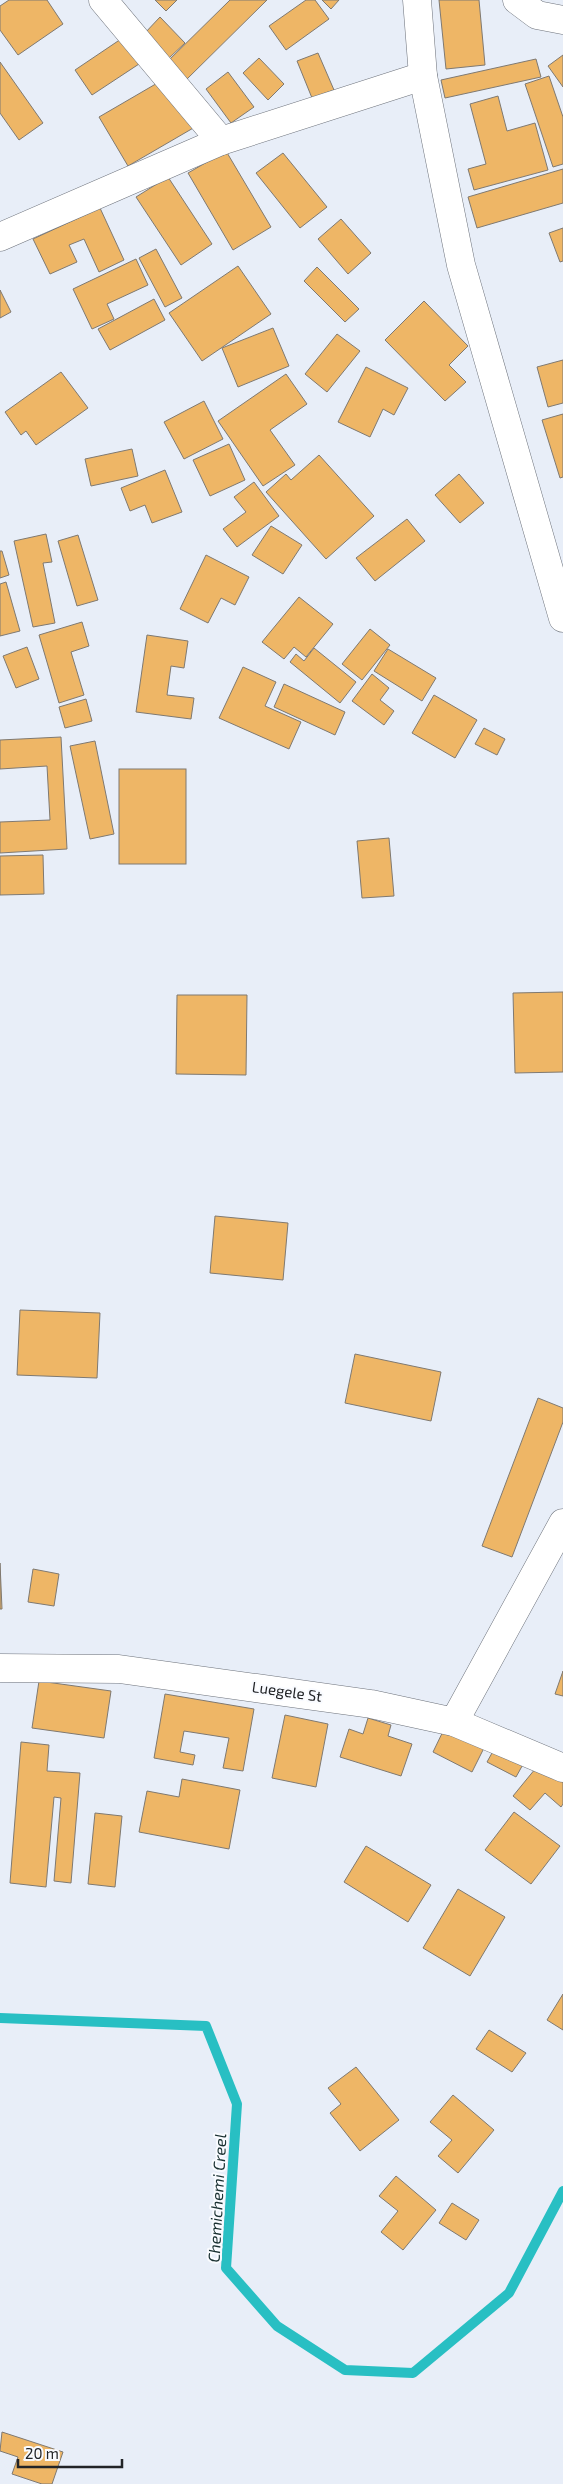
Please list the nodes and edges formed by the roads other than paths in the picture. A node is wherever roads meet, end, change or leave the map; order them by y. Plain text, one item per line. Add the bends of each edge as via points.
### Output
1 (103, 0) edge
2 (417, 0) edge
3 (517, 0) edge
4 (563, 20) edge
5 (423, 76) junction
6 (221, 141) junction
7 (0, 237) edge
8 (563, 618) edge
9 (563, 1523) edge
10 (0, 1668) edge
11 (454, 1722) junction
12 (563, 1768) edge

1 - 6 street
2 - 5 street
3 - 4 street via 537,15
5 - 6 street
5 - 8 street via 461,265
6 - 7 street
9 - 11 street
10 - 11 street, Luegele St via 120,1669 371,1704
11 - 12 street, Luegele St

